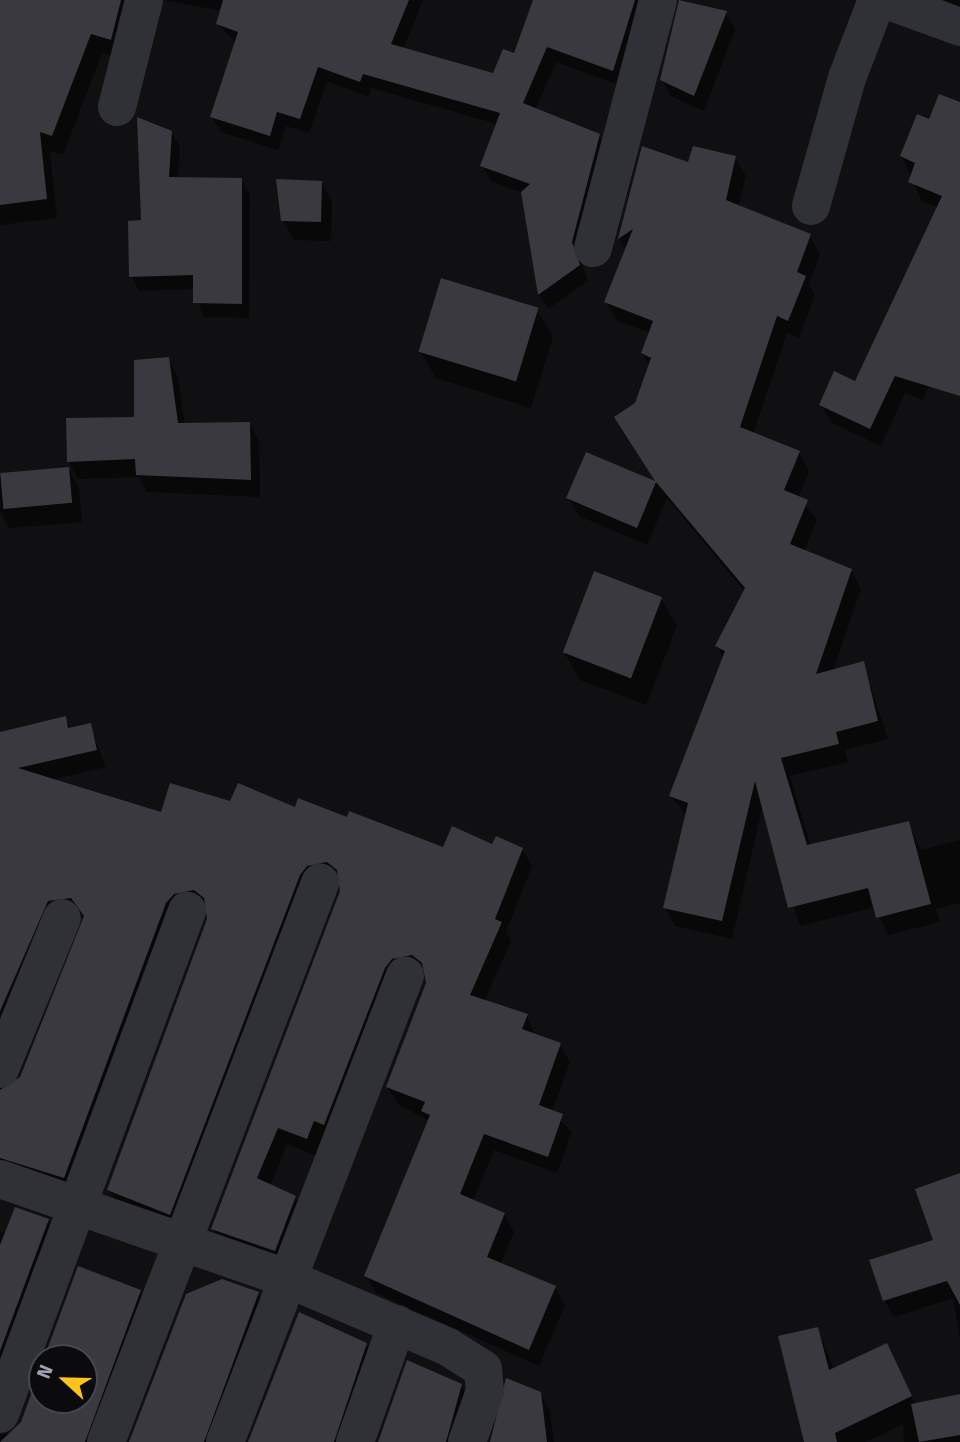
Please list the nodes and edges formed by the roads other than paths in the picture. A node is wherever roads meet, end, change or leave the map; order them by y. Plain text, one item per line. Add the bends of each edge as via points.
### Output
1 (144, 0) edge
2 (658, 0) edge
3 (877, 0) edge
4 (886, 0) edge
5 (960, 27) edge
6 (117, 107) dead end
7 (811, 206) dead end
8 (593, 248) dead end
9 (320, 883) dead end
10 (187, 911) dead end
11 (62, 918) dead end
12 (405, 976) dead end
13 (0, 1069) edge
14 (0, 1179) edge
15 (77, 1206) junction
16 (183, 1244) junction
17 (291, 1280) junction
18 (397, 1324) junction
19 (0, 1414) edge
20 (106, 1442) edge
21 (225, 1442) edge
22 (355, 1442) edge
23 (467, 1442) edge

1 - 6 street
2 - 8 street
3 - 7 street via 847,78
4 - 5 street
9 - 16 street
10 - 15 street
11 - 13 street
12 - 17 street
14 - 15 street
15 - 16 street
15 - 19 street
16 - 17 street
16 - 20 street
17 - 18 street
17 - 21 street
18 - 22 street
18 - 23 street via 483,1369 485,1391

